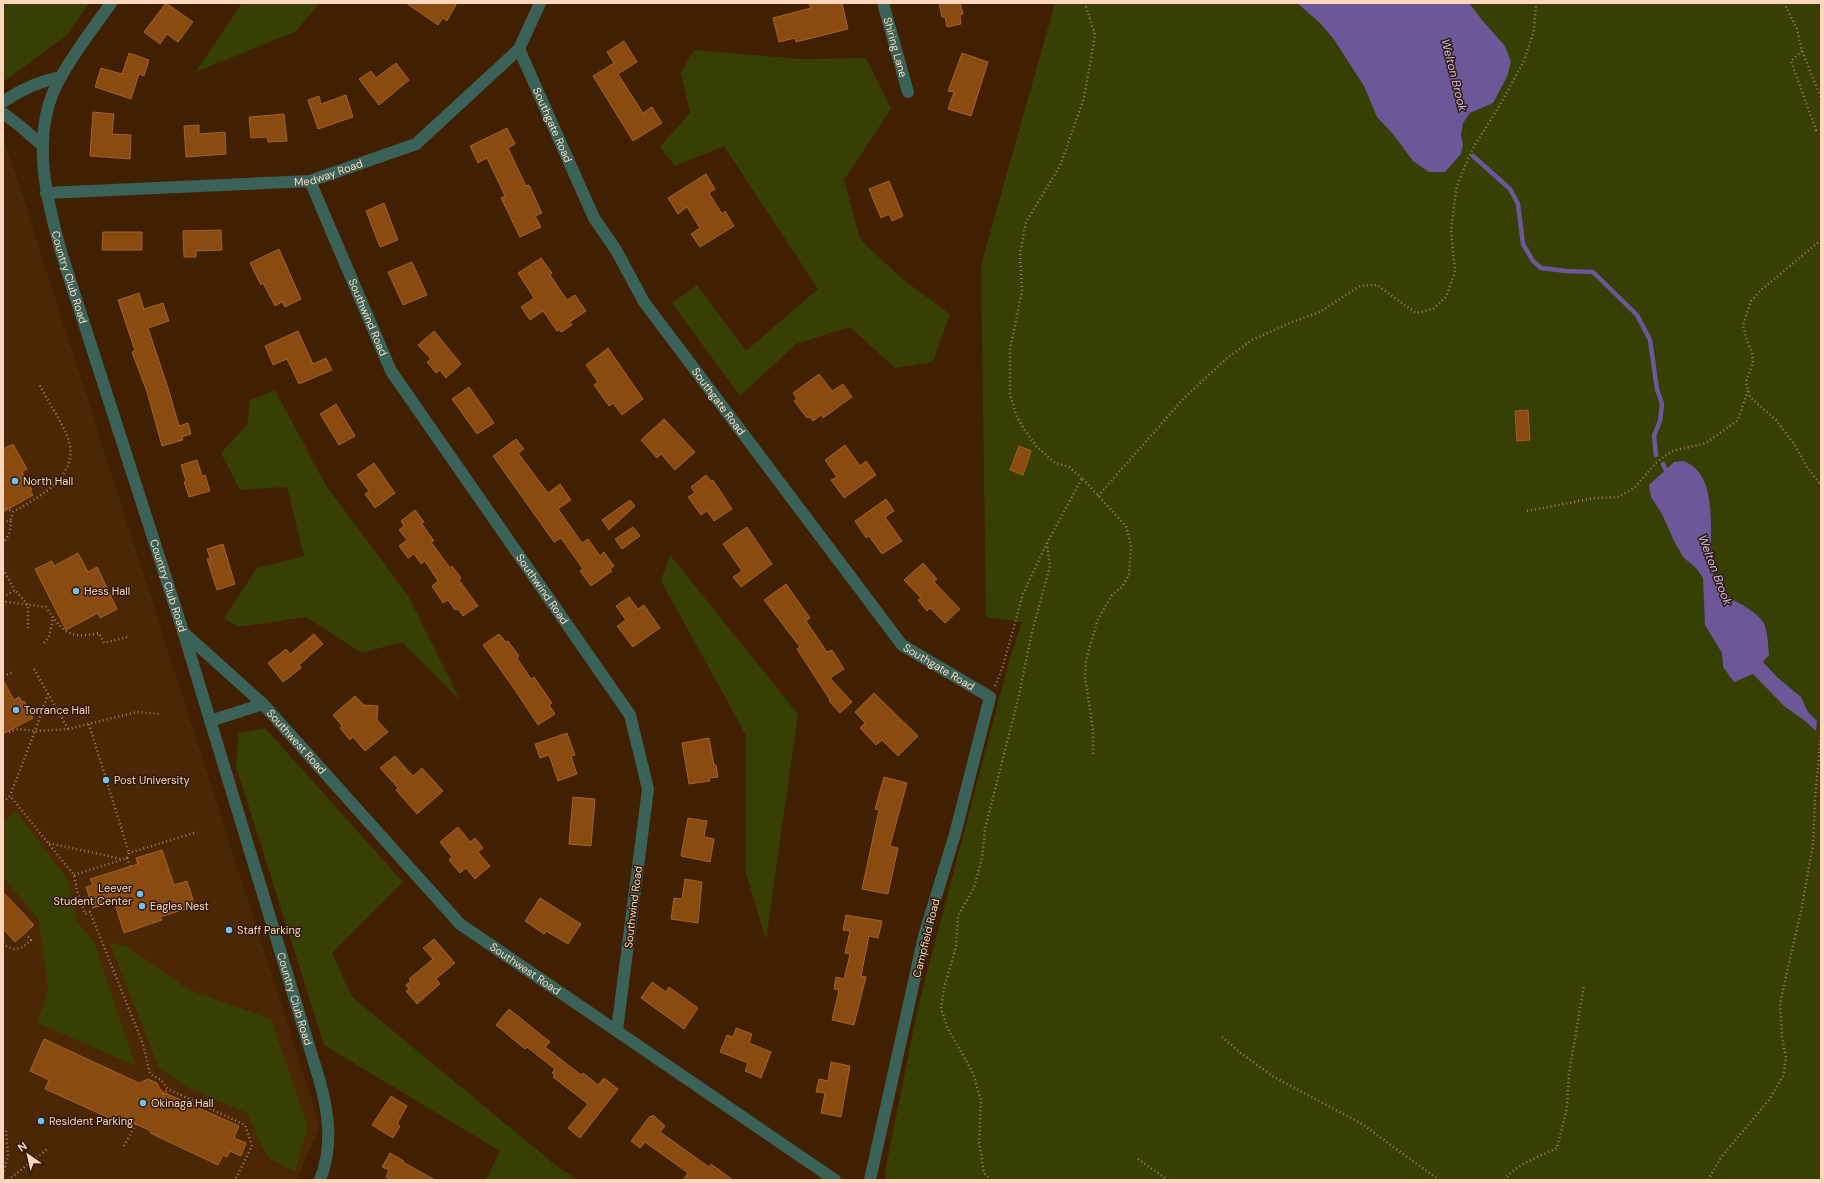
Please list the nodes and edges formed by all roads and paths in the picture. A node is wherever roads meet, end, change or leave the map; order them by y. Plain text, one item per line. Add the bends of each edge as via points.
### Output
1 (111, 3) edge
2 (540, 3) edge
3 (883, 3) edge
4 (1085, 3) edge
5 (1536, 3) edge
6 (1784, 3) edge
7 (519, 49) junction
8 (1802, 51) junction
9 (61, 77) junction
10 (908, 92) dead end
11 (1821, 98) edge
12 (3, 102) edge
13 (3, 113) edge
14 (1821, 129) edge
15 (43, 146) junction
16 (310, 181) junction
17 (46, 193) junction
18 (1821, 240) edge
19 (39, 384) dead end
20 (1748, 390) junction
21 (1084, 479) junction
22 (1821, 485) edge
23 (1098, 496) junction
24 (6, 508) dead end
25 (1527, 511) dead end
26 (12, 512) junction
27 (11, 519) junction
28 (3, 523) edge
29 (1047, 543) junction
30 (3, 544) edge
31 (3, 570) edge
32 (15, 590) junction
33 (3, 597) edge
34 (6, 602) junction
35 (3, 605) edge
36 (28, 605) junction
37 (53, 618) junction
38 (28, 628) dead end
39 (182, 631) junction
40 (127, 637) dead end
41 (44, 643) dead end
42 (34, 669) dead end
43 (14, 672) dead end
44 (3, 676) edge
45 (48, 694) junction
46 (990, 698) junction
47 (263, 704) junction
48 (159, 714) dead end
49 (210, 722) junction
50 (89, 724) junction
51 (68, 729) junction
52 (35, 731) junction
53 (9, 732) dead end
54 (1821, 734) edge
55 (1093, 755) dead end
56 (10, 796) junction
57 (3, 802) edge
58 (197, 832) dead end
59 (48, 843) junction
60 (128, 853) junction
61 (127, 858) junction
62 (122, 859) junction
63 (130, 866) dead end
64 (74, 875) junction
65 (26, 934) dead end
66 (3, 943) edge
67 (1584, 985) dead end
68 (617, 1030) junction
69 (1222, 1036) dead end
70 (168, 1089) junction
71 (163, 1094) dead end
72 (136, 1124) dead end
73 (6, 1129) dead end
74 (124, 1146) dead end
75 (49, 1148) dead end
76 (1138, 1159) dead end
77 (3, 1175) edge
78 (8, 1180) edge
79 (235, 1180) edge
80 (320, 1180) edge
81 (835, 1180) edge
82 (870, 1180) edge
83 (991, 1180) edge
84 (1168, 1180) edge
85 (1439, 1180) edge
86 (1505, 1180) edge
87 (1708, 1180) edge

1 - 9 street, Country Club Road
2 - 7 street, Medway Road
3 - 10 street, Shiring Lane
4 - 21 path via 1095,35 1084,98 1060,166 1026,222 1020,253 1022,290 1010,350 1010,394 1016,415 1024,429 1036,446 1055,463 1069,466
5 - 23 path via 1534,30 1524,61 1473,148 1457,185 1451,230 1455,272 1446,297 1433,309 1416,313 1377,285 1360,286 1320,312 1252,340 1227,358 1184,398
6 - 8 path via 1797,29
7 - 16 street, Medway Road via 416,144
7 - 46 street, Southgate Road via 594,218 616,250 644,302 902,645
8 - 11 path
8 - 14 path via 1791,61 1816,130
9 - 12 street via 35,84
9 - 15 street, Country Club Road via 47,111
13 - 15 street
15 - 17 street, Country Club Road
16 - 17 street, Medway Road
16 - 68 street, Southwind Road via 391,371 630,714 648,790
17 - 39 street, Country Club Road via 62,255
18 - 20 path via 1751,301 1743,325 1752,352 1753,364 1746,382
19 - 26 path via 68,438 68,465 61,478 41,496
20 - 22 path via 1750,397 1776,420
20 - 25 path via 1738,420 1706,442 1664,456 1634,487 1619,497 1595,498
21 - 23 path
21 - 29 path via 1081,480
23 - 55 path via 1126,526 1131,545 1129,575 1122,587 1112,595 1098,619 1086,660 1085,677 1093,730
24 - 26 path
26 - 27 path
27 - 28 path
27 - 30 path via 10,532
29 - 46 path via 1023,594 1003,666
29 - 83 path via 1050,566 985,829 982,858 974,888 958,916 956,947 941,1008 947,1027 972,1071 981,1100 979,1142 984,1173
31 - 32 path
32 - 33 path
32 - 36 path
33 - 34 path
34 - 35 path
34 - 36 path
36 - 37 path via 46,607
36 - 38 path
37 - 40 path via 61,628 74,635 87,636 99,633 104,642
37 - 41 path via 49,636
39 - 47 street, Southwest Road
39 - 49 street, Country Club Road
42 - 45 path
43 - 44 path
45 - 51 path
45 - 52 path
46 - 82 street, Campfield Road via 955,834 924,936
47 - 49 street, Southwest Road
47 - 68 street, Southwest Road via 460,924
48 - 50 path via 137,712
49 - 80 street, Country Club Road via 323,1093 329,1138
50 - 51 path
50 - 60 path
51 - 52 path
52 - 53 path via 18,729
52 - 56 path
54 - 87 path via 1813,845 1780,1003 1786,1058 1783,1076 1768,1100 1722,1156
56 - 57 path
56 - 59 path
58 - 60 path
59 - 62 path
59 - 64 path
60 - 61 path
61 - 62 path
61 - 63 path
62 - 64 path
64 - 70 path via 85,914 90,912 143,1044 150,1074 161,1080
65 - 66 path via 31,940 20,950 14,950
67 - 86 path via 1569,1074 1567,1108 1557,1148 1523,1164
68 - 81 street, Southwest Road
69 - 85 path via 1242,1054 1274,1076 1362,1124
70 - 71 path
70 - 79 path via 245,1124 252,1146
72 - 74 path
73 - 77 path via 8,1156
75 - 78 path
76 - 84 path

